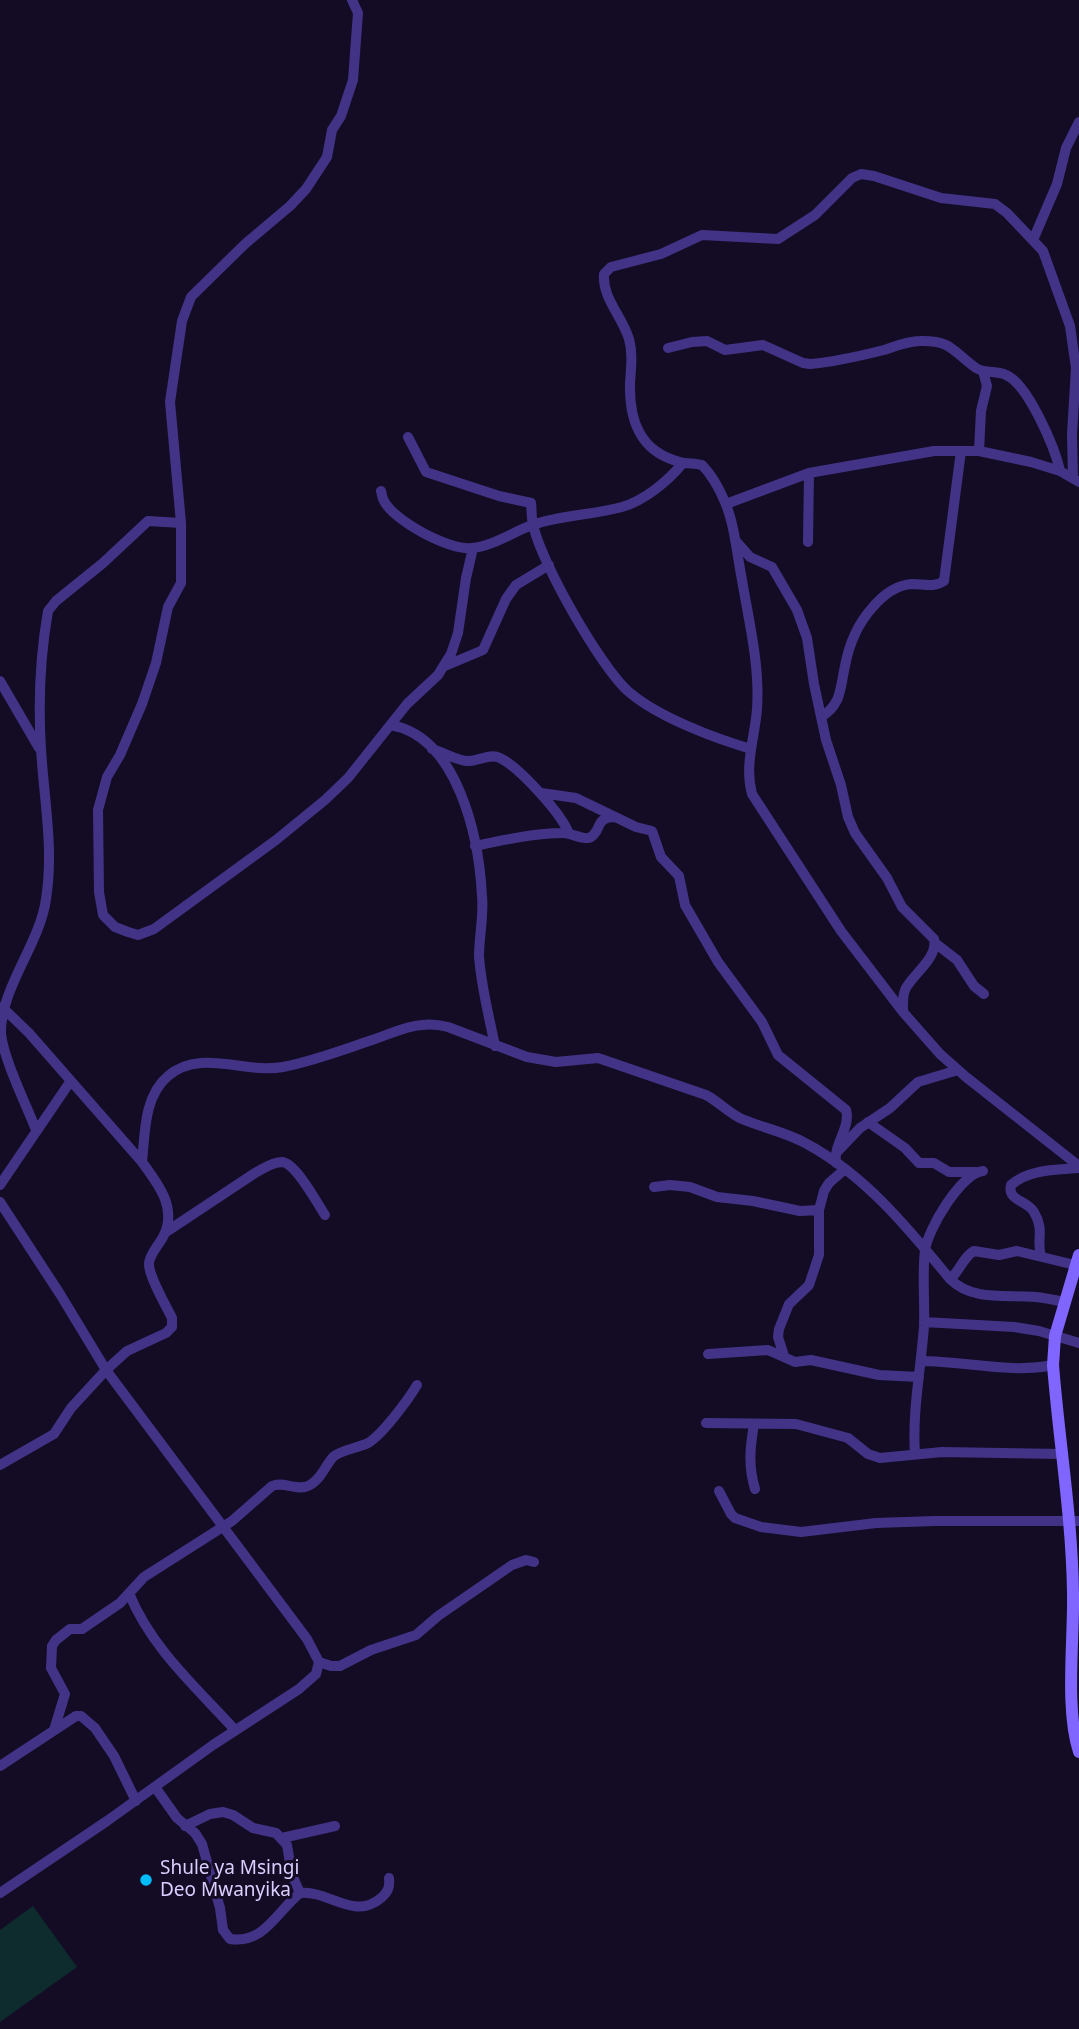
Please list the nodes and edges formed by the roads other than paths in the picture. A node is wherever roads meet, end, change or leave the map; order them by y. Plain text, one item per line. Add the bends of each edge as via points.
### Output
1 (352, 0) edge
2 (1079, 122) edge
3 (1033, 240) junction
4 (668, 348) dead end
5 (983, 371) junction
6 (408, 437) dead end
7 (961, 451) junction
8 (979, 452) junction
9 (683, 463) junction
10 (1060, 471) junction
11 (808, 473) junction
12 (1076, 480) edge
13 (381, 491) dead end
14 (726, 505) junction
15 (181, 523) junction
16 (533, 525) junction
17 (735, 540) junction
18 (808, 542) dead end
19 (473, 548) junction
20 (549, 565) junction
21 (445, 666) junction
22 (0, 681) edge
23 (821, 717) junction
24 (390, 725) junction
25 (751, 748) junction
26 (432, 749) junction
27 (41, 751) junction
28 (541, 793) junction
29 (615, 817) junction
30 (569, 834) junction
31 (475, 846) junction
32 (935, 943) junction
33 (0, 978) edge
34 (11, 984) junction
35 (984, 995) dead end
36 (2, 1007) junction
37 (903, 1012) junction
38 (495, 1046) junction
39 (958, 1070) junction
40 (70, 1082) junction
41 (847, 1117) junction
42 (869, 1121) junction
43 (36, 1130) junction
44 (142, 1162) junction
45 (838, 1162) junction
46 (1079, 1167) edge
47 (0, 1185) edge
48 (654, 1187) dead end
49 (0, 1202) edge
50 (819, 1210) junction
51 (325, 1215) dead end
52 (165, 1232) junction
53 (925, 1248) junction
54 (1041, 1256) junction
55 (1077, 1260) edge
56 (950, 1279) junction
57 (1074, 1284) edge
58 (1064, 1302) junction
59 (924, 1322) junction
60 (1055, 1336) junction
61 (1079, 1343) edge
62 (708, 1354) dead end
63 (785, 1357) junction
64 (921, 1361) junction
65 (1053, 1365) junction
66 (106, 1370) junction
67 (919, 1377) junction
68 (416, 1385) dead end
69 (706, 1423) dead end
70 (754, 1424) junction
71 (915, 1454) junction
72 (1061, 1454) junction
73 (0, 1465) edge
74 (755, 1489) dead end
75 (719, 1491) dead end
76 (1074, 1522) edge
77 (223, 1526) junction
78 (534, 1562) dead end
79 (129, 1593) junction
80 (319, 1662) junction
81 (54, 1730) junction
82 (235, 1730) junction
83 (1079, 1752) edge
84 (0, 1766) edge
85 (155, 1787) junction
86 (136, 1801) junction
87 (185, 1826) junction
88 (335, 1826) dead end
89 (282, 1838) junction
90 (389, 1878) dead end
91 (0, 1893) edge
92 (300, 1893) junction

1 - 15 street via 358,13 353,80 332,130 327,157 306,189 198,290 185,309 170,402
2 - 3 street
3 - 9 street via 995,204 941,198 861,174 815,215 778,239 702,235 661,254 611,267 604,274 604,284 629,338 633,419 649,446
3 - 12 street via 1049,265 1074,342
4 - 5 street via 707,341 725,350 763,345 810,364 905,343 930,342 954,348
5 - 8 street via 987,391
5 - 10 street via 1007,375 1017,384 1044,426
6 - 16 street via 426,472 530,502
7 - 8 street
7 - 11 street via 934,451
7 - 23 street via 944,581 895,588 874,605 853,636 841,696
8 - 10 street
9 - 14 street via 707,470
9 - 16 street via 657,487 625,506
10 - 12 street
11 - 14 street
11 - 18 street
13 - 19 street via 384,502 408,524 461,548
14 - 17 street
15 - 24 street via 181,583 168,607 142,704 107,777 98,810 99,892 103,915 115,927 138,935 155,929 276,840 348,778
15 - 27 street via 148,521 48,611 38,689
16 - 19 street
16 - 20 street
17 - 23 street via 750,556 772,567 797,610 807,638
17 - 25 street via 757,678
19 - 21 street via 458,634
20 - 21 street via 516,585 483,650
20 - 25 street via 567,603 627,691 699,732
21 - 24 street
22 - 27 street
23 - 32 street via 855,833 902,907
24 - 26 street via 416,734
25 - 37 street via 748,782 759,806 841,931
26 - 28 street via 466,761 500,758
26 - 31 street via 464,797
27 - 34 street via 50,855 46,899 43,917
28 - 29 street via 576,798
28 - 30 street
29 - 30 street via 602,821 590,838
29 - 41 street via 652,831 661,857 679,876 685,905 718,962 762,1022 778,1055 842,1105
30 - 31 street
31 - 38 street via 483,899 482,985
32 - 35 street via 957,960
32 - 37 street via 928,960 906,987
33 - 34 street
34 - 36 street
36 - 40 street
36 - 43 street via 4,1047
37 - 39 street
38 - 44 street via 449,1027 424,1024 279,1068 208,1062 185,1066 169,1075 153,1096
38 - 45 street via 546,1061 598,1058 679,1085 719,1101 739,1118 793,1137
39 - 42 street via 918,1083
39 - 46 street
40 - 43 street
40 - 44 street
41 - 42 street
41 - 45 street
42 - 45 street
42 - 53 street via 919,1163 934,1163 949,1172 979,1171 950,1198
43 - 47 street
44 - 52 street via 167,1201
45 - 50 street
45 - 53 street
46 - 54 street via 1032,1174 1011,1185 1012,1196 1029,1206 1037,1219
48 - 50 street via 690,1187 717,1197
49 - 66 street
50 - 63 street via 819,1255 809,1285 789,1304 779,1329
51 - 52 street via 303,1180 284,1162 268,1166
52 - 66 street via 149,1267 172,1327 127,1351
53 - 56 street
53 - 59 street
54 - 55 street
54 - 56 street via 974,1251
55 - 57 street
56 - 58 street via 960,1288 982,1294
57 - 58 street
58 - 60 street
59 - 60 street via 1014,1327
59 - 64 street
60 - 61 street
60 - 65 street
62 - 63 street via 768,1350
63 - 67 street via 879,1375
64 - 65 street via 1012,1368
64 - 67 street
65 - 72 street
66 - 73 street via 54,1434
66 - 77 street
67 - 71 street
68 - 77 street via 405,1405 372,1440 336,1455 307,1486 272,1486
69 - 70 street
70 - 71 street via 796,1424 842,1436 880,1458
70 - 74 street via 749,1453
71 - 72 street
72 - 76 street
75 - 76 street via 731,1514 743,1522 801,1532 935,1521
76 - 83 street via 1072,1707
77 - 79 street via 144,1577
77 - 80 street
78 - 80 street via 512,1565 416,1635 340,1666
79 - 81 street via 82,1629 66,1631 52,1646 51,1668 65,1694
79 - 82 street via 167,1657
80 - 82 street via 310,1680
81 - 84 street
81 - 86 street via 76,1716 85,1717 114,1756
82 - 85 street
85 - 86 street
85 - 87 street
86 - 91 street
87 - 89 street via 223,1812
87 - 92 street via 205,1850 228,1938 261,1933
88 - 89 street
89 - 92 street
90 - 92 street via 384,1896 357,1908 312,1892

